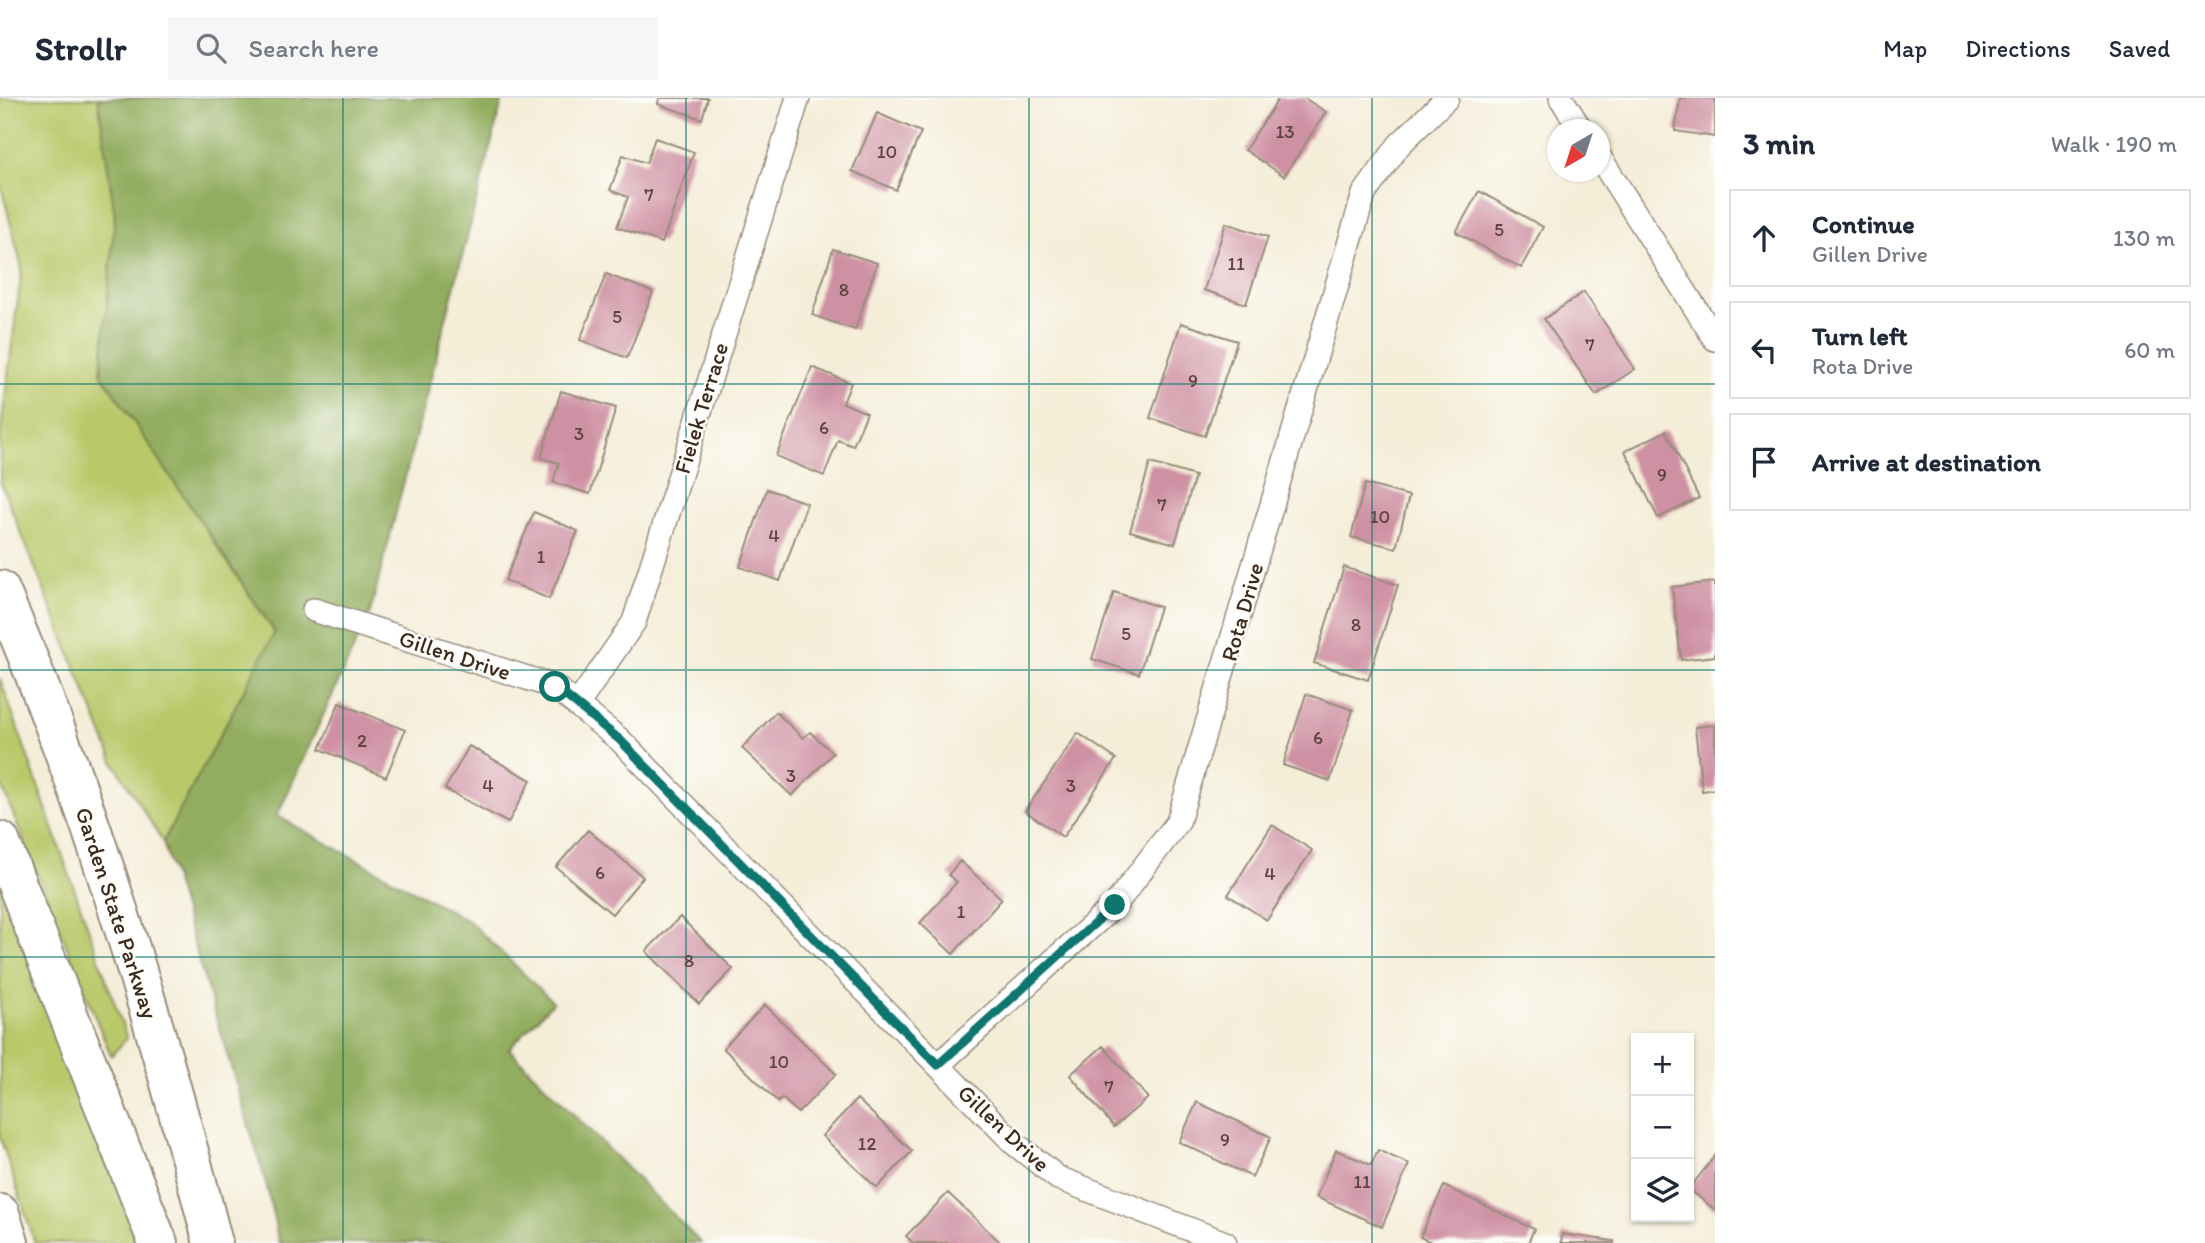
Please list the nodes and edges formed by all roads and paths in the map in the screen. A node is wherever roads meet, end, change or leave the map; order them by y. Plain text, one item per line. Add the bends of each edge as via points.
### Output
1 (797, 98) edge
2 (1447, 98) edge
3 (1561, 98) edge
4 (1574, 119) edge
5 (1610, 174) edge
6 (1715, 339) edge
7 (0, 590) edge
8 (314, 610) dead end
9 (578, 705) junction
10 (0, 841) edge
11 (938, 1065) junction
12 (0, 1214) edge
13 (9, 1243) edge
14 (158, 1243) edge
15 (213, 1243) edge
16 (1224, 1243) edge

1 - 9 street, Fielek Terrace via 634,622
2 - 11 street, Rota Drive via 1399,145 1364,194 1178,822 1115,905
3 - 4 street
5 - 6 street
7 - 15 highway, Garden State Parkway via 47,706 114,901 164,1060
8 - 9 street, Gillen Drive via 555,687
9 - 11 street, Gillen Drive via 620,740
10 - 14 highway
11 - 16 street, Gillen Drive via 1014,1143 1058,1178
12 - 13 highway

